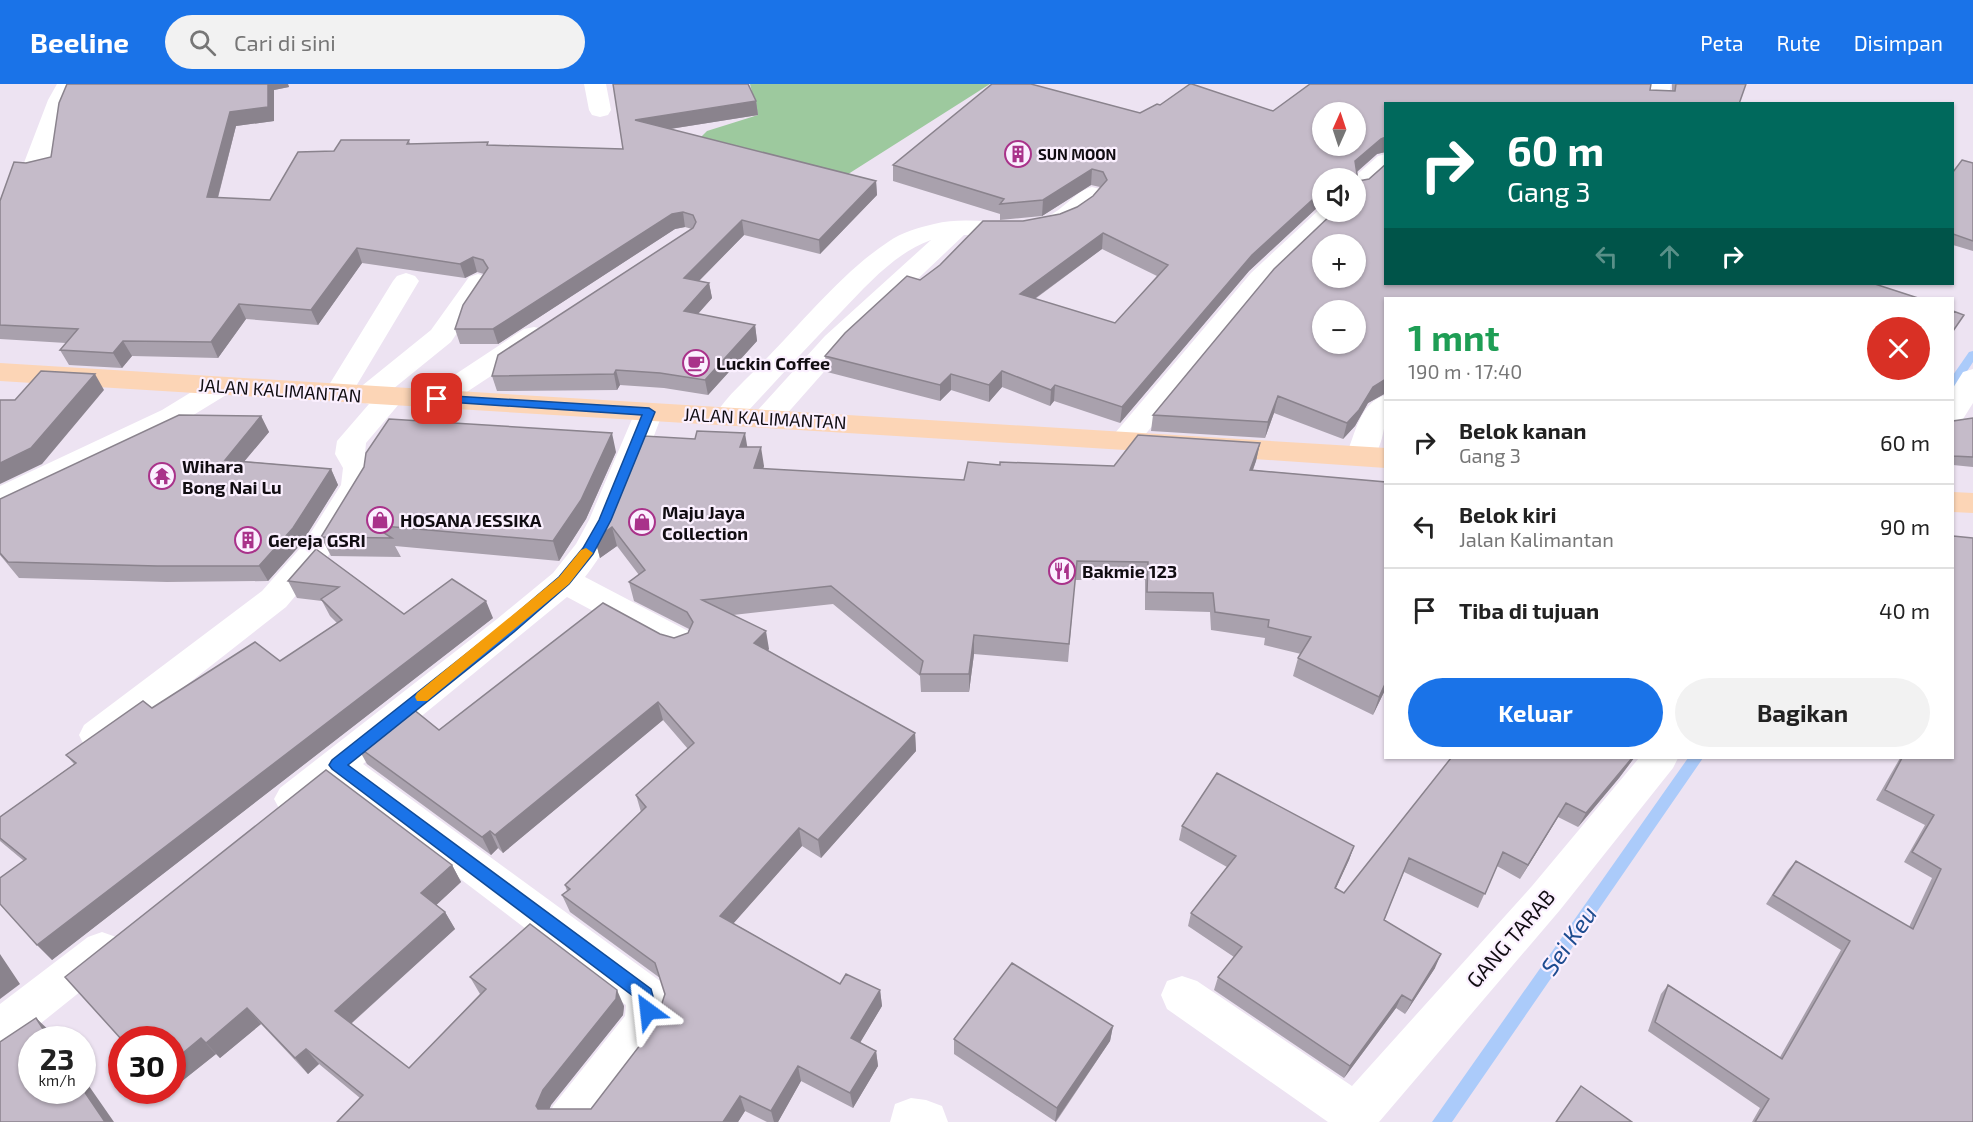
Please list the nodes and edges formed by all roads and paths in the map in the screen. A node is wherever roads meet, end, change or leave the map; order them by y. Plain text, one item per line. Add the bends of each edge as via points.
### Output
1 (68, 84) edge
2 (595, 84) edge
3 (1660, 84) edge
4 (1657, 102) edge
5 (600, 110) dead end
6 (1384, 163) edge
7 (34, 168) edge
8 (1366, 179) edge
9 (1092, 194) edge
10 (1319, 222) edge
11 (959, 227) junction
12 (406, 280) dead end
13 (478, 282) edge
14 (556, 320) edge
15 (0, 372) edge
16 (1973, 378) edge
17 (221, 386) junction
18 (338, 393) junction
19 (380, 396) junction
20 (437, 399) junction
21 (1384, 406) edge
22 (1954, 411) edge
23 (649, 412) junction
24 (729, 415) junction
25 (767, 418) junction
26 (1125, 440) junction
27 (1373, 457) edge
28 (0, 499) edge
29 (1954, 502) edge
30 (1973, 503) edge
31 (564, 581) junction
32 (678, 641) edge
33 (79, 749) edge
34 (1659, 759) edge
35 (337, 765) junction
36 (265, 821) edge
37 (129, 927) edge
38 (1182, 995) dead end
39 (0, 1030) edge
40 (1352, 1118) edge
41 (568, 1122) edge

1 - 7 street
2 - 5 street
3 - 4 street
6 - 8 street
9 - 11 street via 1066,217 1049,224 1032,228
10 - 26 street via 1260,278
11 - 24 street via 919,236 880,259
11 - 25 street via 835,342
12 - 18 street
13 - 19 street via 441,336
14 - 20 street
15 - 17 main road, JALAN KALIMANTAN
16 - 22 street
17 - 18 main road, JALAN KALIMANTAN
17 - 28 street via 172,416
18 - 19 main road, JALAN KALIMANTAN
19 - 20 main road, JALAN KALIMANTAN
19 - 33 street via 352,441 350,454 358,468 356,485 314,554 274,598
20 - 23 main road, JALAN KALIMANTAN
21 - 27 street via 1378,412
23 - 24 main road, JALAN KALIMANTAN
23 - 31 street via 605,520
24 - 25 main road, JALAN KALIMANTAN
25 - 26 main road, JALAN KALIMANTAN
26 - 27 main road, JALAN KALIMANTAN
29 - 30 main road
31 - 32 street
31 - 35 street
34 - 40 street, GANG TARAB via 1546,898
35 - 36 street
35 - 41 street via 645,995 648,1011 643,1027
37 - 39 street
38 - 40 street

